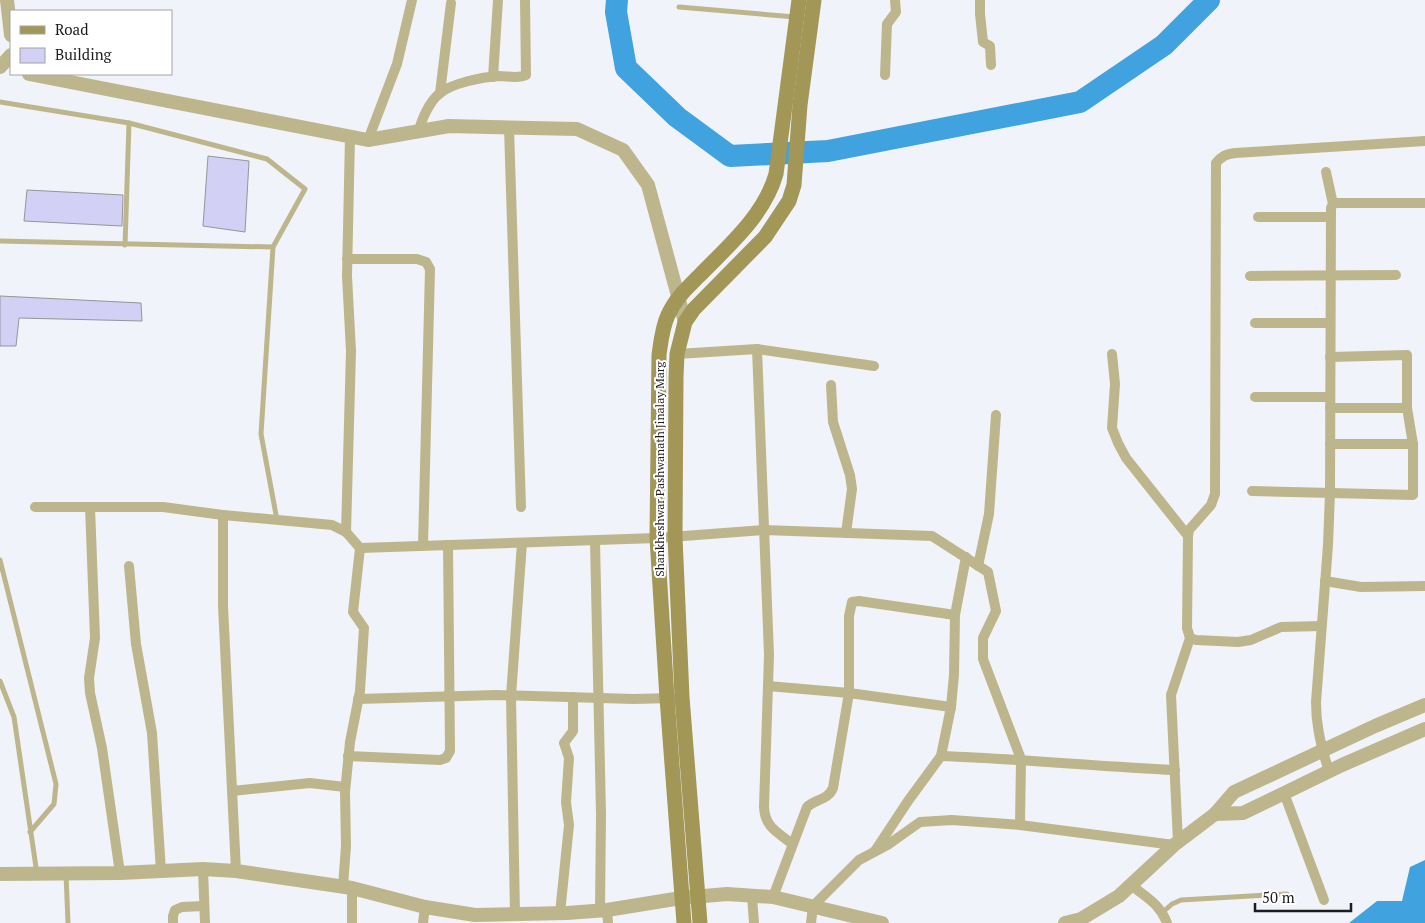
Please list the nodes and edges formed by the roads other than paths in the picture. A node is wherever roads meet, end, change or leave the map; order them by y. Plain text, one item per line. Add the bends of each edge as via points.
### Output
1 (7, 0) edge
2 (412, 0) edge
3 (498, 0) edge
4 (525, 0) edge
5 (799, 0) edge
6 (814, 0) edge
7 (895, 0) edge
8 (980, 0) edge
9 (451, 3) dead end
10 (679, 7) dead end
11 (796, 18) junction
12 (10, 26) edge
13 (10, 56) edge
14 (991, 65) dead end
15 (0, 68) edge
16 (34, 75) edge
17 (885, 75) dead end
18 (493, 77) junction
19 (440, 92) junction
20 (0, 102) edge
21 (129, 123) junction
22 (509, 128) junction
23 (419, 131) junction
24 (350, 136) junction
25 (368, 140) junction
26 (1425, 141) edge
27 (1326, 172) dead end
28 (1425, 203) edge
29 (1332, 204) junction
30 (1258, 217) dead end
31 (1330, 217) junction
32 (0, 240) edge
33 (125, 245) junction
34 (273, 247) junction
35 (347, 259) junction
36 (1330, 275) junction
37 (1396, 275) dead end
38 (1250, 276) dead end
39 (678, 298) junction
40 (685, 322) junction
41 (1255, 323) dead end
42 (1330, 323) junction
43 (757, 349) junction
44 (678, 354) junction
45 (1112, 354) dead end
46 (1330, 357) junction
47 (874, 366) dead end
48 (831, 385) dead end
49 (1255, 396) dead end
50 (1330, 396) junction
51 (1330, 408) junction
52 (1407, 408) junction
53 (996, 415) dead end
54 (1330, 444) junction
55 (1413, 444) junction
56 (1252, 491) dead end
57 (1330, 493) junction
58 (36, 507) dead end
59 (90, 507) junction
60 (522, 508) dead end
61 (223, 515) junction
62 (277, 520) junction
63 (764, 530) junction
64 (346, 532) junction
65 (846, 533) junction
66 (1188, 536) junction
67 (675, 537) junction
68 (657, 538) junction
69 (595, 541) junction
70 (522, 543) junction
71 (448, 545) junction
72 (423, 546) junction
73 (360, 548) junction
74 (966, 557) junction
75 (0, 560) edge
76 (130, 566) dead end
77 (978, 566) junction
78 (1325, 581) junction
79 (1425, 586) edge
80 (955, 616) junction
81 (1322, 626) junction
82 (1190, 638) junction
83 (0, 681) edge
84 (768, 686) junction
85 (849, 693) junction
86 (511, 696) junction
87 (449, 697) junction
88 (573, 697) junction
89 (682, 697) junction
90 (599, 698) junction
91 (667, 698) junction
92 (358, 699) junction
93 (1425, 706) edge
94 (951, 707) junction
95 (1425, 729) edge
96 (1322, 751) junction
97 (348, 756) junction
98 (940, 756) junction
99 (1022, 759) junction
100 (1174, 770) junction
101 (1329, 771) junction
102 (345, 786) junction
103 (232, 791) junction
104 (1284, 793) junction
105 (1215, 814) junction
106 (1020, 826) junction
107 (30, 832) junction
108 (792, 844) junction
109 (1176, 844) junction
110 (874, 852) junction
111 (203, 870) junction
112 (161, 871) junction
113 (236, 871) junction
114 (120, 873) junction
115 (0, 874) edge
116 (38, 874) junction
117 (66, 874) junction
118 (1131, 885) junction
119 (348, 887) junction
120 (1288, 894) dead end
121 (752, 896) junction
122 (697, 897) junction
123 (773, 897) junction
124 (681, 898) junction
125 (1324, 900) dead end
126 (204, 906) junction
127 (813, 906) junction
128 (425, 907) junction
129 (1163, 912) junction
130 (605, 915) edge
131 (454, 917) edge
132 (510, 917) edge
133 (555, 917) edge
134 (68, 923) edge
135 (173, 923) edge
136 (205, 923) edge
137 (352, 923) edge
138 (422, 923) edge
139 (684, 923) edge
140 (700, 923) edge
141 (754, 923) edge
142 (811, 923) edge
143 (882, 923) edge
144 (1065, 923) edge
145 (1167, 923) edge

1 - 12 street
2 - 25 street via 397,64
3 - 18 street
4 - 18 street via 526,75
5 - 11 main road, Shankheshwar Pashwanath Jinalay Marg
6 - 40 main road via 800,105 794,185 789,201 765,237
7 - 17 street via 896,12 887,24
8 - 14 street via 983,42 990,46
9 - 19 street
10 - 11 lane
11 - 39 main road, Shankheshwar Pashwanath Jinalay Marg via 773,186 750,222
13 - 15 street
16 - 24 street
18 - 19 street
19 - 23 street via 421,121
20 - 21 lane
21 - 33 lane
21 - 34 lane via 268,159 305,189
22 - 23 street via 449,126
22 - 39 street via 577,129 623,150 648,185
22 - 60 street
23 - 25 street
24 - 25 street
24 - 35 street
26 - 66 street via 1235,153 1227,154 1216,163 1215,494
27 - 29 street
28 - 29 street
29 - 31 street
30 - 31 street
31 - 36 street
32 - 33 lane
33 - 34 lane
34 - 62 lane via 261,434
35 - 64 street via 351,351
35 - 72 street via 417,258 426,262 430,269
36 - 37 street
36 - 38 street
36 - 42 street
39 - 40 street
39 - 68 main road, Shankheshwar Pashwanath Jinalay Marg via 662,327 658,355
40 - 44 main road
41 - 42 street
42 - 46 street
43 - 44 street
43 - 47 street
43 - 63 street
44 - 67 main road
45 - 66 street via 1115,384 1112,428 1118,444
46 - 50 street
46 - 52 street via 1407,356
48 - 65 street via 833,422 852,489
49 - 50 street
50 - 51 street
51 - 52 street
51 - 54 street
52 - 55 street
53 - 77 street via 989,514
54 - 55 street
54 - 57 street
55 - 57 street via 1413,495
56 - 57 street
57 - 78 street
58 - 59 street
59 - 61 street via 163,507
59 - 114 street via 95,638 90,693 102,748
61 - 62 street
61 - 103 street via 223,606
62 - 64 street via 332,525
63 - 65 street
63 - 67 street
63 - 84 street
64 - 73 street
65 - 74 street via 932,536
66 - 82 street via 1187,628
67 - 68 street
67 - 89 main road
68 - 69 street
68 - 91 main road, Shankheshwar Pashwanath Jinalay Marg
69 - 70 street
69 - 90 street
70 - 71 street
70 - 86 street
71 - 72 street
71 - 87 street
72 - 73 street
73 - 92 street via 353,612 364,628
74 - 77 street
74 - 80 street
75 - 107 lane via 56,784 54,804
76 - 112 street via 136,644 152,733
77 - 99 street via 988,572 996,610 983,638 983,660
78 - 79 street via 1361,587
78 - 81 street
80 - 85 street via 852,602 849,616
80 - 94 street
81 - 82 street via 1281,627 1238,642
81 - 96 street via 1316,723
82 - 100 street via 1171,695
83 - 107 lane via 14,717
84 - 85 street
84 - 108 street via 764,816 769,826
85 - 94 street
85 - 108 street via 831,794 807,807
86 - 87 street
86 - 88 street
86 - 132 street
87 - 92 street
87 - 97 street via 450,751 446,758
88 - 90 street
88 - 133 street via 574,732 564,743 568,758 568,825
89 - 91 street
89 - 122 main road
90 - 91 street
90 - 130 street
91 - 124 main road, Shankheshwar Pashwanath Jinalay Marg
92 - 97 street
93 - 96 street
94 - 98 street
95 - 101 street
96 - 101 street
96 - 105 street via 1234,792
97 - 102 street
98 - 99 street
98 - 110 street
99 - 100 street
99 - 106 street
100 - 109 street
101 - 104 street
102 - 103 street via 310,783
102 - 119 street
103 - 113 street
104 - 105 street via 1243,813
104 - 125 street
105 - 109 street
106 - 109 street
106 - 110 street via 952,820 920,822
107 - 116 lane
108 - 123 street
109 - 118 street
110 - 127 street via 859,860
111 - 112 street
111 - 113 street
111 - 126 street
112 - 114 street
113 - 119 street
114 - 117 street
115 - 116 street
116 - 117 street
117 - 134 lane
118 - 129 street
118 - 144 street via 1119,896 1081,918
119 - 128 street
119 - 137 street
120 - 129 lane via 1193,899 1172,904
121 - 122 street
121 - 123 street
121 - 141 street
122 - 124 street
122 - 140 main road
123 - 127 street
124 - 130 street
124 - 139 main road, Shankheshwar Pashwanath Jinalay Marg
126 - 135 street via 175,910
126 - 136 street
127 - 142 street
127 - 143 street
128 - 131 street
128 - 138 street
129 - 145 street
130 - 133 street
131 - 132 street
132 - 133 street

